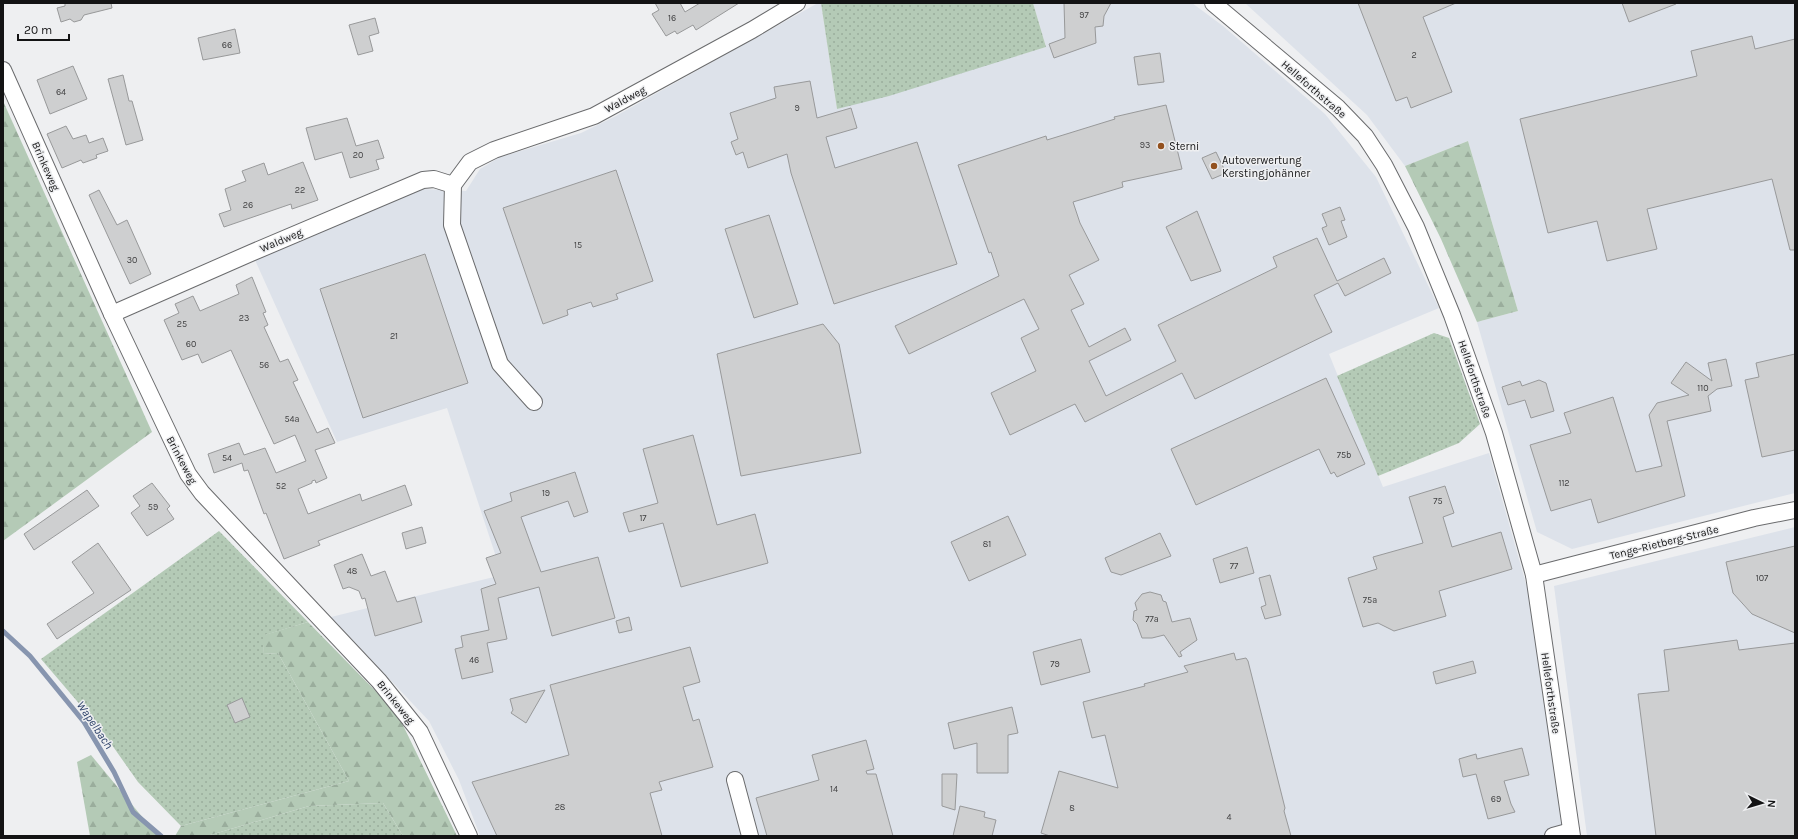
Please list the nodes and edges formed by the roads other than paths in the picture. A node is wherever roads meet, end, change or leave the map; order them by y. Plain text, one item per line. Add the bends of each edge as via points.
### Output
1 (797, 3) edge
2 (1219, 5) edge
3 (3, 70) edge
4 (453, 185) junction
5 (112, 314) junction
6 (534, 402) dead end
7 (1795, 510) edge
8 (1534, 575) junction
9 (735, 780) dead end
10 (1572, 834) edge
11 (469, 836) edge
12 (750, 836) edge
13 (1553, 836) edge

1 - 4 street, Waldweg via 746,34 594,116 494,150 470,162
2 - 8 street, Helleforthstraße via 1338,108 1365,136 1384,165 1416,227 1452,315 1494,433
3 - 5 street, Brinkeweg
4 - 5 street, Waldweg via 434,179 423,180
4 - 6 street via 452,225 500,364
5 - 11 street, Brinkeweg via 188,474 202,493 379,681 420,732
7 - 8 street, Tenge-Rietberg-Straße via 1754,518
8 - 10 street, Helleforthstraße
9 - 12 street
10 - 13 street

